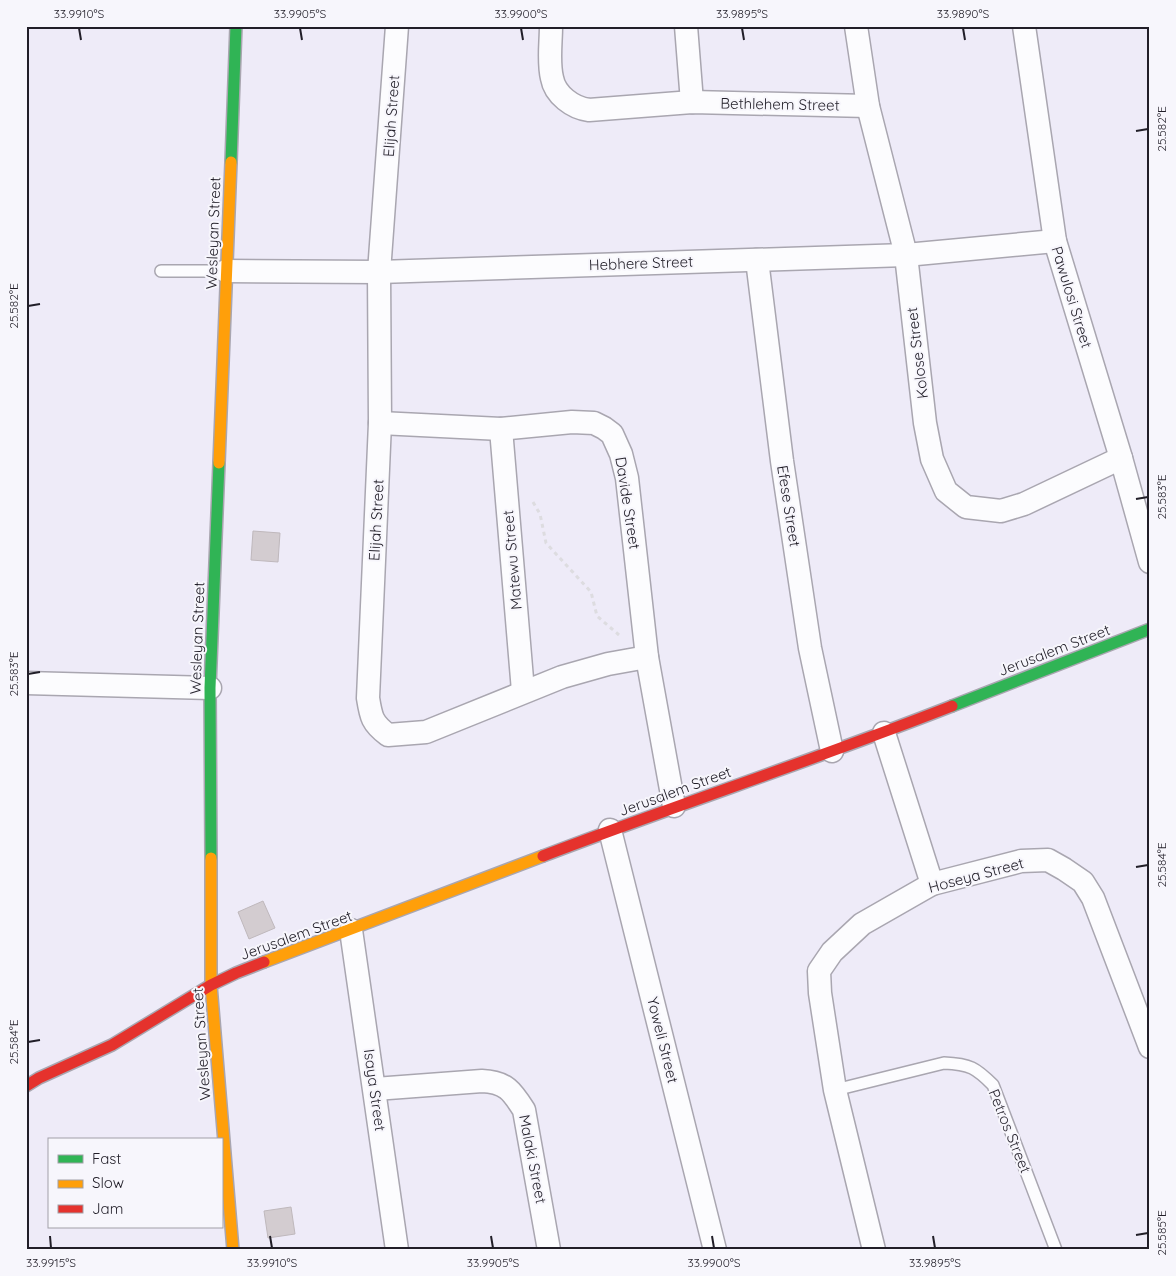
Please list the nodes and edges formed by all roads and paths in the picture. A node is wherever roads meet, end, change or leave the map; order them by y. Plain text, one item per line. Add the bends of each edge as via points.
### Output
1 (236, 26) edge
2 (397, 26) edge
3 (550, 26) edge
4 (686, 26) edge
5 (856, 26) edge
6 (1024, 26) edge
7 (692, 102) junction
8 (868, 106) junction
9 (1055, 241) junction
10 (906, 256) junction
11 (757, 260) junction
12 (161, 271) dead end
13 (226, 271) junction
14 (379, 272) junction
15 (380, 423) junction
16 (501, 428) junction
17 (1121, 458) junction
18 (531, 499) dead end
19 (1150, 562) edge
20 (1150, 629) edge
21 (647, 657) junction
22 (26, 683) edge
23 (210, 688) junction
24 (524, 692) junction
25 (884, 733) junction
26 (832, 751) junction
27 (674, 806) junction
28 (610, 830) junction
29 (932, 884) junction
30 (352, 930) junction
31 (211, 985) junction
32 (1150, 1047) edge
33 (26, 1086) edge
34 (375, 1089) junction
35 (834, 1090) junction
36 (233, 1250) edge
37 (398, 1250) edge
38 (549, 1250) edge
39 (715, 1250) edge
40 (874, 1250) edge
41 (1056, 1250) edge

1 - 13 street, Wesleyan Street
2 - 14 street, Elijah Street
3 - 7 street, Bethlehem Street via 552,80 558,92 572,105 589,110
4 - 7 street
5 - 8 street, Kolose Street
6 - 9 street, Pawulosi Street
7 - 8 street, Bethlehem Street
8 - 10 street, Kolose Street
9 - 10 street, Hebhere Street
9 - 17 street, Pawulosi Street
10 - 11 street, Hebhere Street
10 - 17 street, Kolose Street via 930,450 946,490 966,506 1001,511 1024,504
11 - 14 street, Hebhere Street
11 - 26 street, Efese Street via 808,638
12 - 13 lane
13 - 14 street, Hebhere Street
13 - 23 street, Wesleyan Street
14 - 15 street, Elijah Street
15 - 16 street, Davide Street
15 - 24 street, Elijah Street via 368,698 371,717 388,735 426,732
16 - 21 street, Davide Street via 579,422 594,423 612,434 627,478
16 - 24 street, Matewu Street
17 - 19 street, Pawulosi Street
18 - 21 path via 540,514 546,543 591,592 597,616
20 - 25 street, Jerusalem Street
21 - 24 street, Elijah Street via 562,677
21 - 27 street, Davide Street
22 - 23 street
23 - 31 street, Wesleyan Street
25 - 26 street, Jerusalem Street
25 - 29 street
26 - 27 street, Jerusalem Street
27 - 28 street, Jerusalem Street
28 - 30 street, Jerusalem Street
28 - 39 street, Yoweli Street
29 - 32 street, Hoseya Street via 1021,861 1048,860 1083,882 1093,898
29 - 35 street, Hoseya Street via 862,924 832,952 819,971
30 - 31 street, Jerusalem Street
30 - 34 street, Isaya Street
31 - 33 street, Jerusalem Street via 112,1045
31 - 36 street, Wesleyan Street
34 - 37 street, Isaya Street
34 - 38 street, Malaki Street via 494,1082 514,1093 524,1110
35 - 40 street, Hoseya Street
35 - 41 lane, Petros Street via 944,1063 978,1070 993,1085

